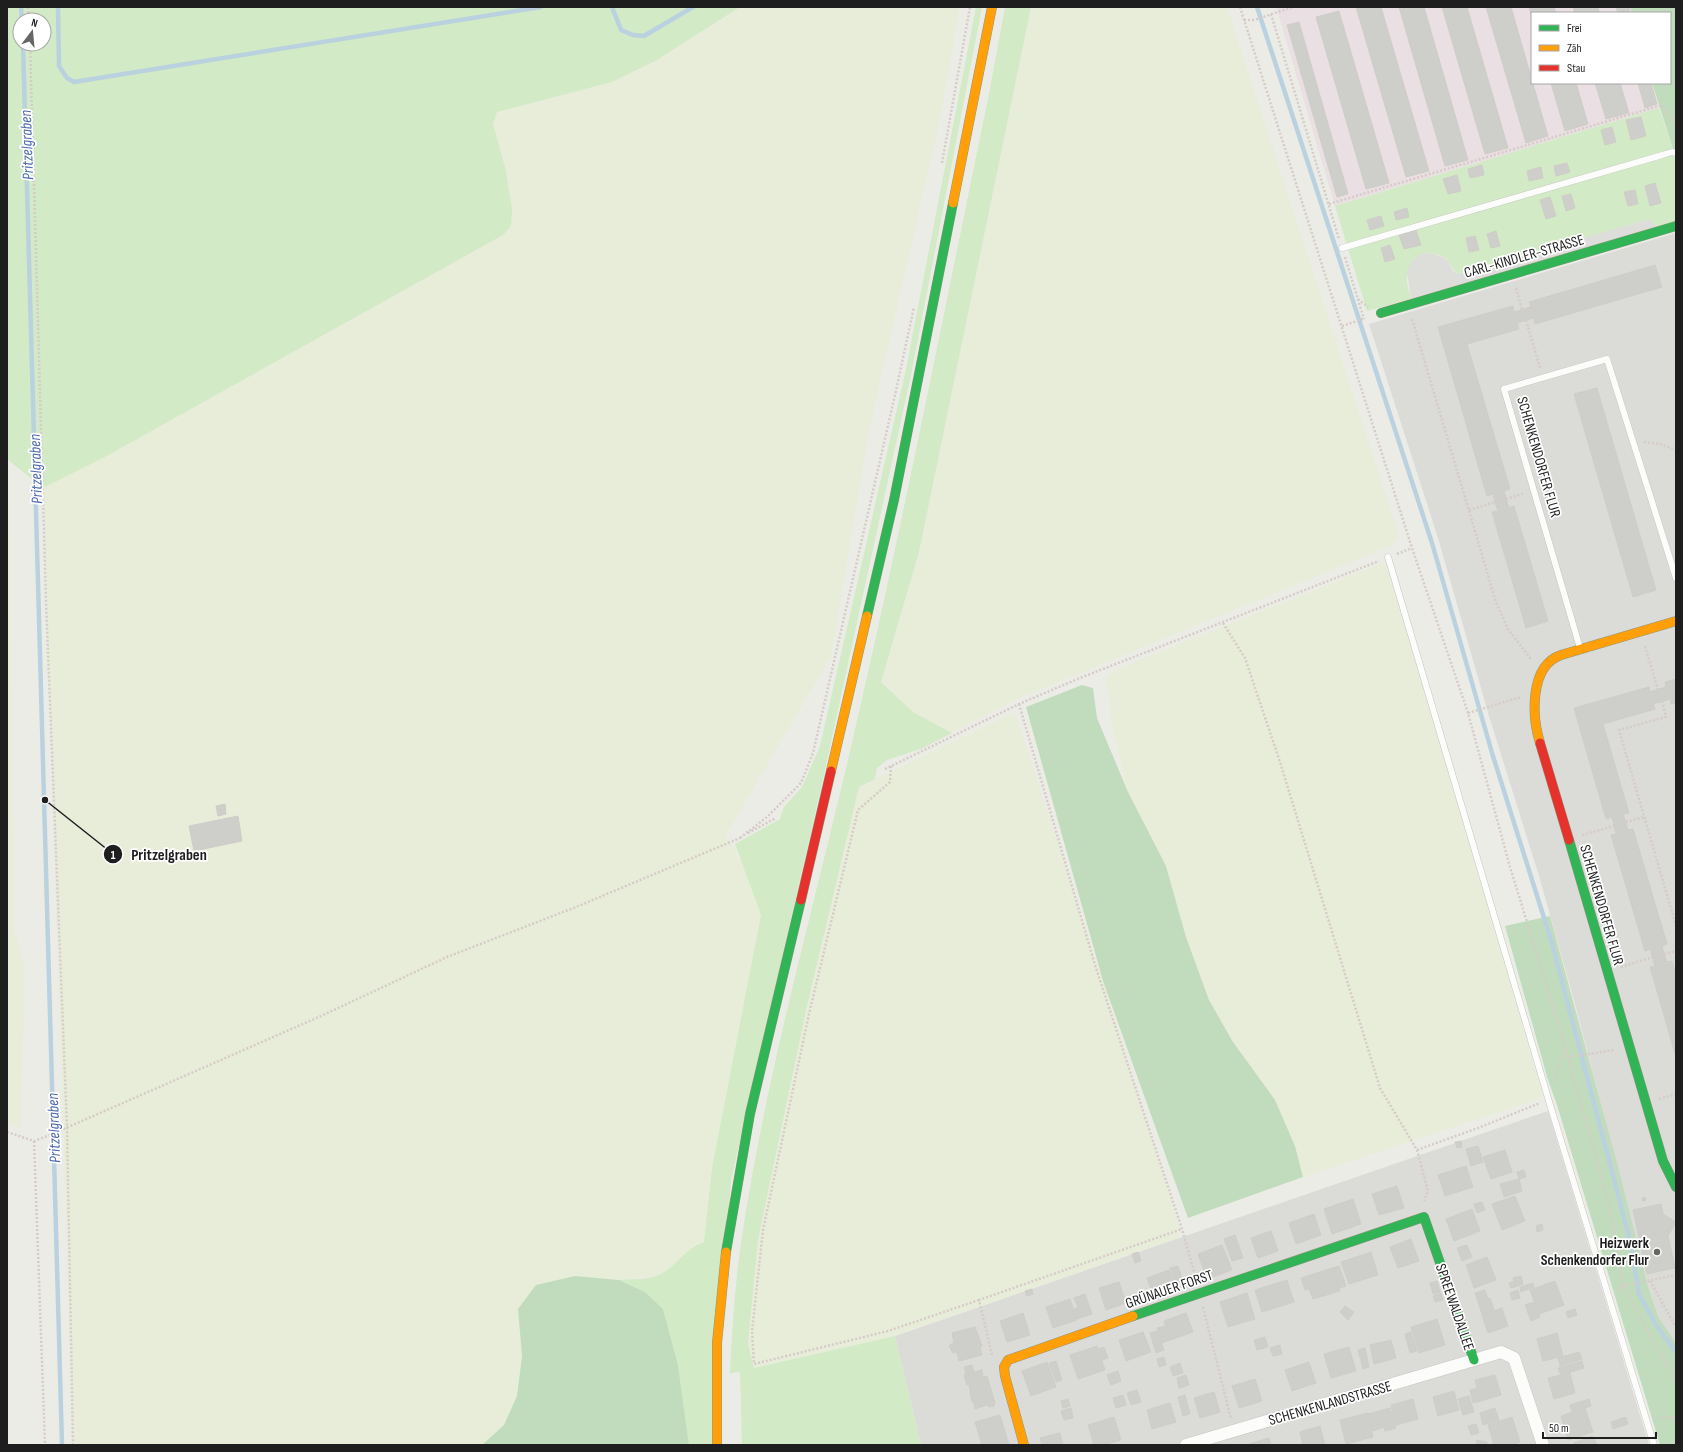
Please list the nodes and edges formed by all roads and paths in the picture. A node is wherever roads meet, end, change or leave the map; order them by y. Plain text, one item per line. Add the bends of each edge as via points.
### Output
1 (970, 7) edge
2 (992, 7) edge
3 (1240, 7) edge
4 (1293, 7) edge
5 (1271, 14) junction
6 (1244, 20) junction
7 (30, 52) edge
8 (1676, 125) edge
9 (1676, 153) edge
10 (941, 167) dead end
11 (1329, 204) junction
12 (1676, 226) edge
13 (1342, 248) junction
14 (1512, 274) junction
15 (914, 304) dead end
16 (1408, 305) junction
17 (1522, 310) dead end
18 (1381, 313) dead end
19 (1526, 320) dead end
20 (1342, 326) junction
21 (1542, 378) junction
22 (1634, 442) junction
23 (1676, 450) edge
24 (1534, 490) junction
25 (1506, 499) dead end
26 (1495, 502) dead end
27 (1469, 510) junction
28 (1412, 548) junction
29 (1388, 557) junction
30 (1676, 578) edge
31 (1676, 620) edge
32 (1223, 623) junction
33 (1641, 631) junction
34 (1580, 648) junction
35 (1541, 672) junction
36 (1658, 690) dead end
37 (1537, 692) junction
38 (1662, 701) dead end
39 (1019, 704) junction
40 (1468, 713) junction
41 (891, 766) junction
42 (885, 769) dead end
43 (1644, 817) junction
44 (776, 818) dead end
45 (1626, 822) dead end
46 (1614, 826) dead end
47 (740, 838) junction
48 (1568, 839) junction
49 (1676, 926) edge
50 (1676, 951) edge
51 (1664, 954) dead end
52 (1652, 958) dead end
53 (1607, 971) junction
54 (1565, 1046) junction
55 (1629, 1048) junction
56 (1568, 1057) junction
57 (1549, 1100) junction
58 (67, 1127) junction
59 (7, 1132) edge
60 (34, 1141) junction
61 (1417, 1150) junction
62 (1676, 1187) edge
63 (1424, 1217) junction
64 (1182, 1229) junction
65 (1676, 1275) edge
66 (1650, 1281) junction
67 (1623, 1286) junction
68 (1199, 1293) junction
69 (979, 1300) junction
70 (1676, 1327) edge
71 (1474, 1360) junction
72 (1004, 1367) junction
73 (1676, 1382) edge
74 (1676, 1417) edge
75 (1646, 1419) junction
76 (1234, 1431) junction
77 (45, 1445) edge
78 (73, 1445) edge
79 (717, 1445) edge
80 (1024, 1445) edge
81 (1186, 1445) edge
82 (1543, 1445) edge
83 (1654, 1445) edge

1 - 10 path
2 - 79 street via 894,500 750,1114 736,1187 719,1309 716,1354
3 - 6 path
4 - 5 path
5 - 6 path via 1254,20
5 - 11 path
6 - 20 path
7 - 58 path via 46,611
8 - 11 path via 1662,105
9 - 13 lane via 1672,152
11 - 13 path
12 - 14 street, CARL-KINDLER-STRASSE
13 - 20 path via 1363,320
14 - 16 street, CARL-KINDLER-STRASSE
14 - 17 path
15 - 47 path via 813,753 801,783 767,817
16 - 18 street, CARL-KINDLER-STRASSE
16 - 27 path
19 - 21 path
20 - 28 path
21 - 22 lane, SCHENKENDORFER FLUR via 1607,359
21 - 24 lane, SCHENKENDORFER FLUR via 1504,389
22 - 23 path via 1661,444
22 - 30 lane, SCHENKENDORFER FLUR
24 - 25 path
24 - 34 lane, SCHENKENDORFER FLUR
26 - 27 path
27 - 35 path via 1502,619
28 - 29 path
28 - 40 path
29 - 32 path
29 - 57 lane
31 - 33 street
32 - 39 path
32 - 61 path via 1245,658 1278,755 1380,1088
33 - 34 street
33 - 36 path
34 - 35 street via 1551,659
35 - 37 street, SCHENKENDORFER FLUR
37 - 40 path
37 - 48 street, SCHENKENDORFER FLUR via 1538,736
38 - 43 path via 1666,717 1619,730
39 - 41 path
39 - 64 path via 1095,965
40 - 54 path via 1510,867
41 - 42 path
41 - 69 path via 890,782 858,810 809,1014 763,1230 752,1331 754,1364 888,1332
43 - 45 path
43 - 49 path
44 - 47 path
46 - 48 path
47 - 58 path via 576,907 447,957 321,1016
48 - 53 street, SCHENKENDORFER FLUR
50 - 51 path
52 - 53 path
53 - 55 street, SCHENKENDORFER FLUR
54 - 56 path
54 - 57 path
55 - 56 path
55 - 62 street, SCHENKENDORFER FLUR via 1663,1162
56 - 67 path via 1610,1207
57 - 61 path
57 - 75 lane
58 - 60 path
58 - 78 path
59 - 60 path
60 - 77 path
61 - 63 path via 1428,1191 1422,1208
63 - 68 street, GRÜNAUER FORST
63 - 71 street, SPREEWALDALLEE
64 - 68 path
64 - 69 path
65 - 66 path
66 - 67 path
66 - 70 path
67 - 73 path
68 - 72 street, GRÜNAUER FORST via 1008,1360
68 - 76 path
69 - 72 path via 992,1354
71 - 76 street, SCHENKENLANDSTRASSE
71 - 82 street, SPREEWALDALLEE via 1501,1352 1514,1358
72 - 80 street
74 - 75 path
75 - 83 lane
76 - 81 street, SCHENKENLANDSTRASSE

